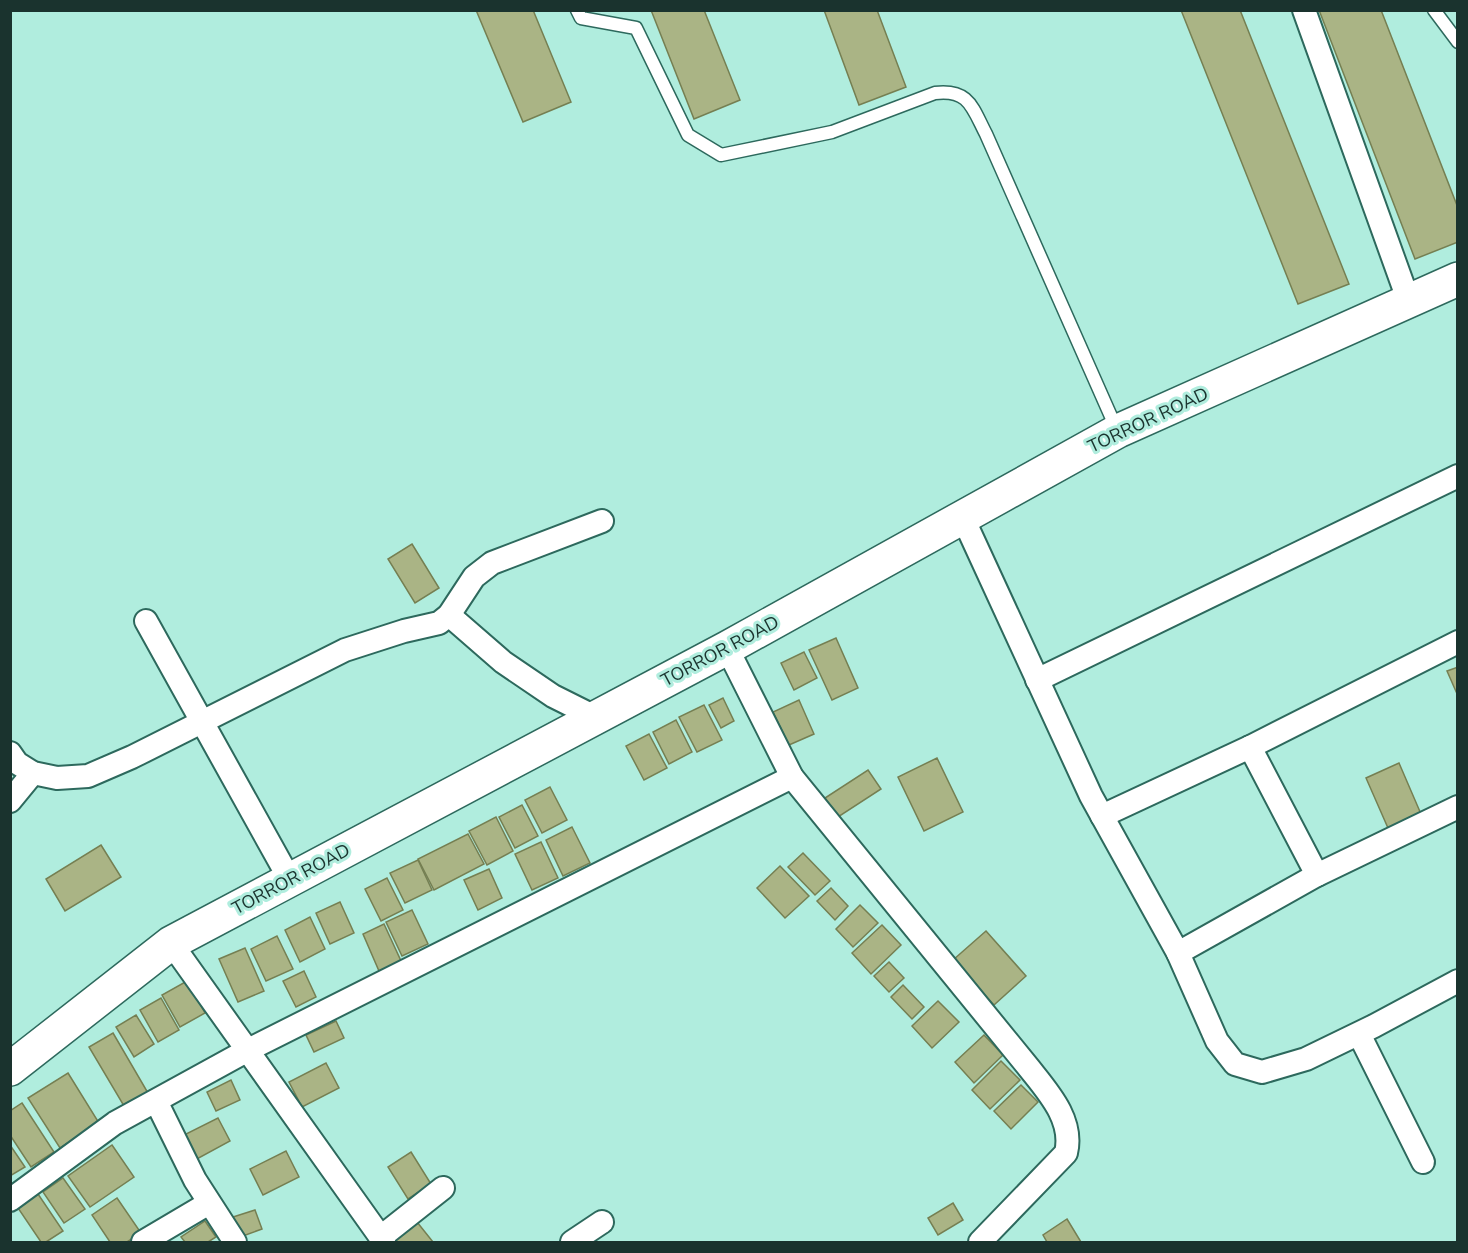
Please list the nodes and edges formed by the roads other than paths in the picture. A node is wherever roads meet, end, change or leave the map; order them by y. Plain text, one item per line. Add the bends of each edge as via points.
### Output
1 (577, 10) edge
2 (1304, 10) edge
3 (1434, 10) edge
4 (1458, 42) edge
5 (1458, 279) edge
6 (1409, 302) junction
7 (1118, 431) junction
8 (1458, 476) edge
9 (963, 518) junction
10 (602, 521) dead end
11 (449, 615) junction
12 (146, 621) dead end
13 (1458, 642) edge
14 (727, 648) junction
15 (1037, 680) junction
16 (596, 717) junction
17 (202, 722) junction
18 (1250, 747) junction
19 (10, 753) edge
20 (33, 773) junction
21 (792, 777) junction
22 (10, 801) edge
23 (1458, 807) edge
24 (1102, 816) junction
25 (1317, 875) junction
26 (290, 880) junction
27 (171, 943) junction
28 (1178, 953) junction
29 (1458, 981) edge
30 (1359, 1034) junction
31 (248, 1050) junction
32 (10, 1069) edge
33 (156, 1101) junction
34 (1423, 1162) dead end
35 (443, 1188) dead end
36 (10, 1200) edge
37 (209, 1203) junction
38 (602, 1222) dead end
39 (382, 1240) edge
40 (143, 1242) edge
41 (235, 1242) edge
42 (572, 1242) edge
43 (980, 1242) edge

1 - 7 lane via 581,18 636,28 688,135 721,154 832,132 935,93 959,94 972,106 986,134
2 - 6 street
3 - 4 lane
5 - 6 street, TORROR ROAD
6 - 7 street, TORROR ROAD
7 - 9 street, TORROR ROAD
8 - 15 street
9 - 14 street, TORROR ROAD
9 - 15 street
10 - 11 street via 492,564 474,577
11 - 16 street via 503,662 553,696
11 - 17 street via 440,623 345,650
12 - 17 street
13 - 18 street
14 - 16 street, TORROR ROAD
14 - 21 street
15 - 24 street
16 - 26 street, TORROR ROAD
17 - 20 street via 88,776 57,778
17 - 26 street
18 - 24 street
18 - 25 street
19 - 20 street
20 - 22 street
21 - 31 street
21 - 43 street via 1029,1068 1064,1120 1069,1142 1066,1153
23 - 25 street
24 - 28 street
25 - 28 street
26 - 27 street, TORROR ROAD
27 - 31 street
27 - 32 street, TORROR ROAD
28 - 30 street via 1217,1041 1235,1064 1262,1072 1306,1059
29 - 30 street
30 - 34 street
31 - 33 street
31 - 39 street
33 - 36 street via 115,1123
33 - 37 street
35 - 39 street
37 - 40 street
37 - 41 street
38 - 42 street

